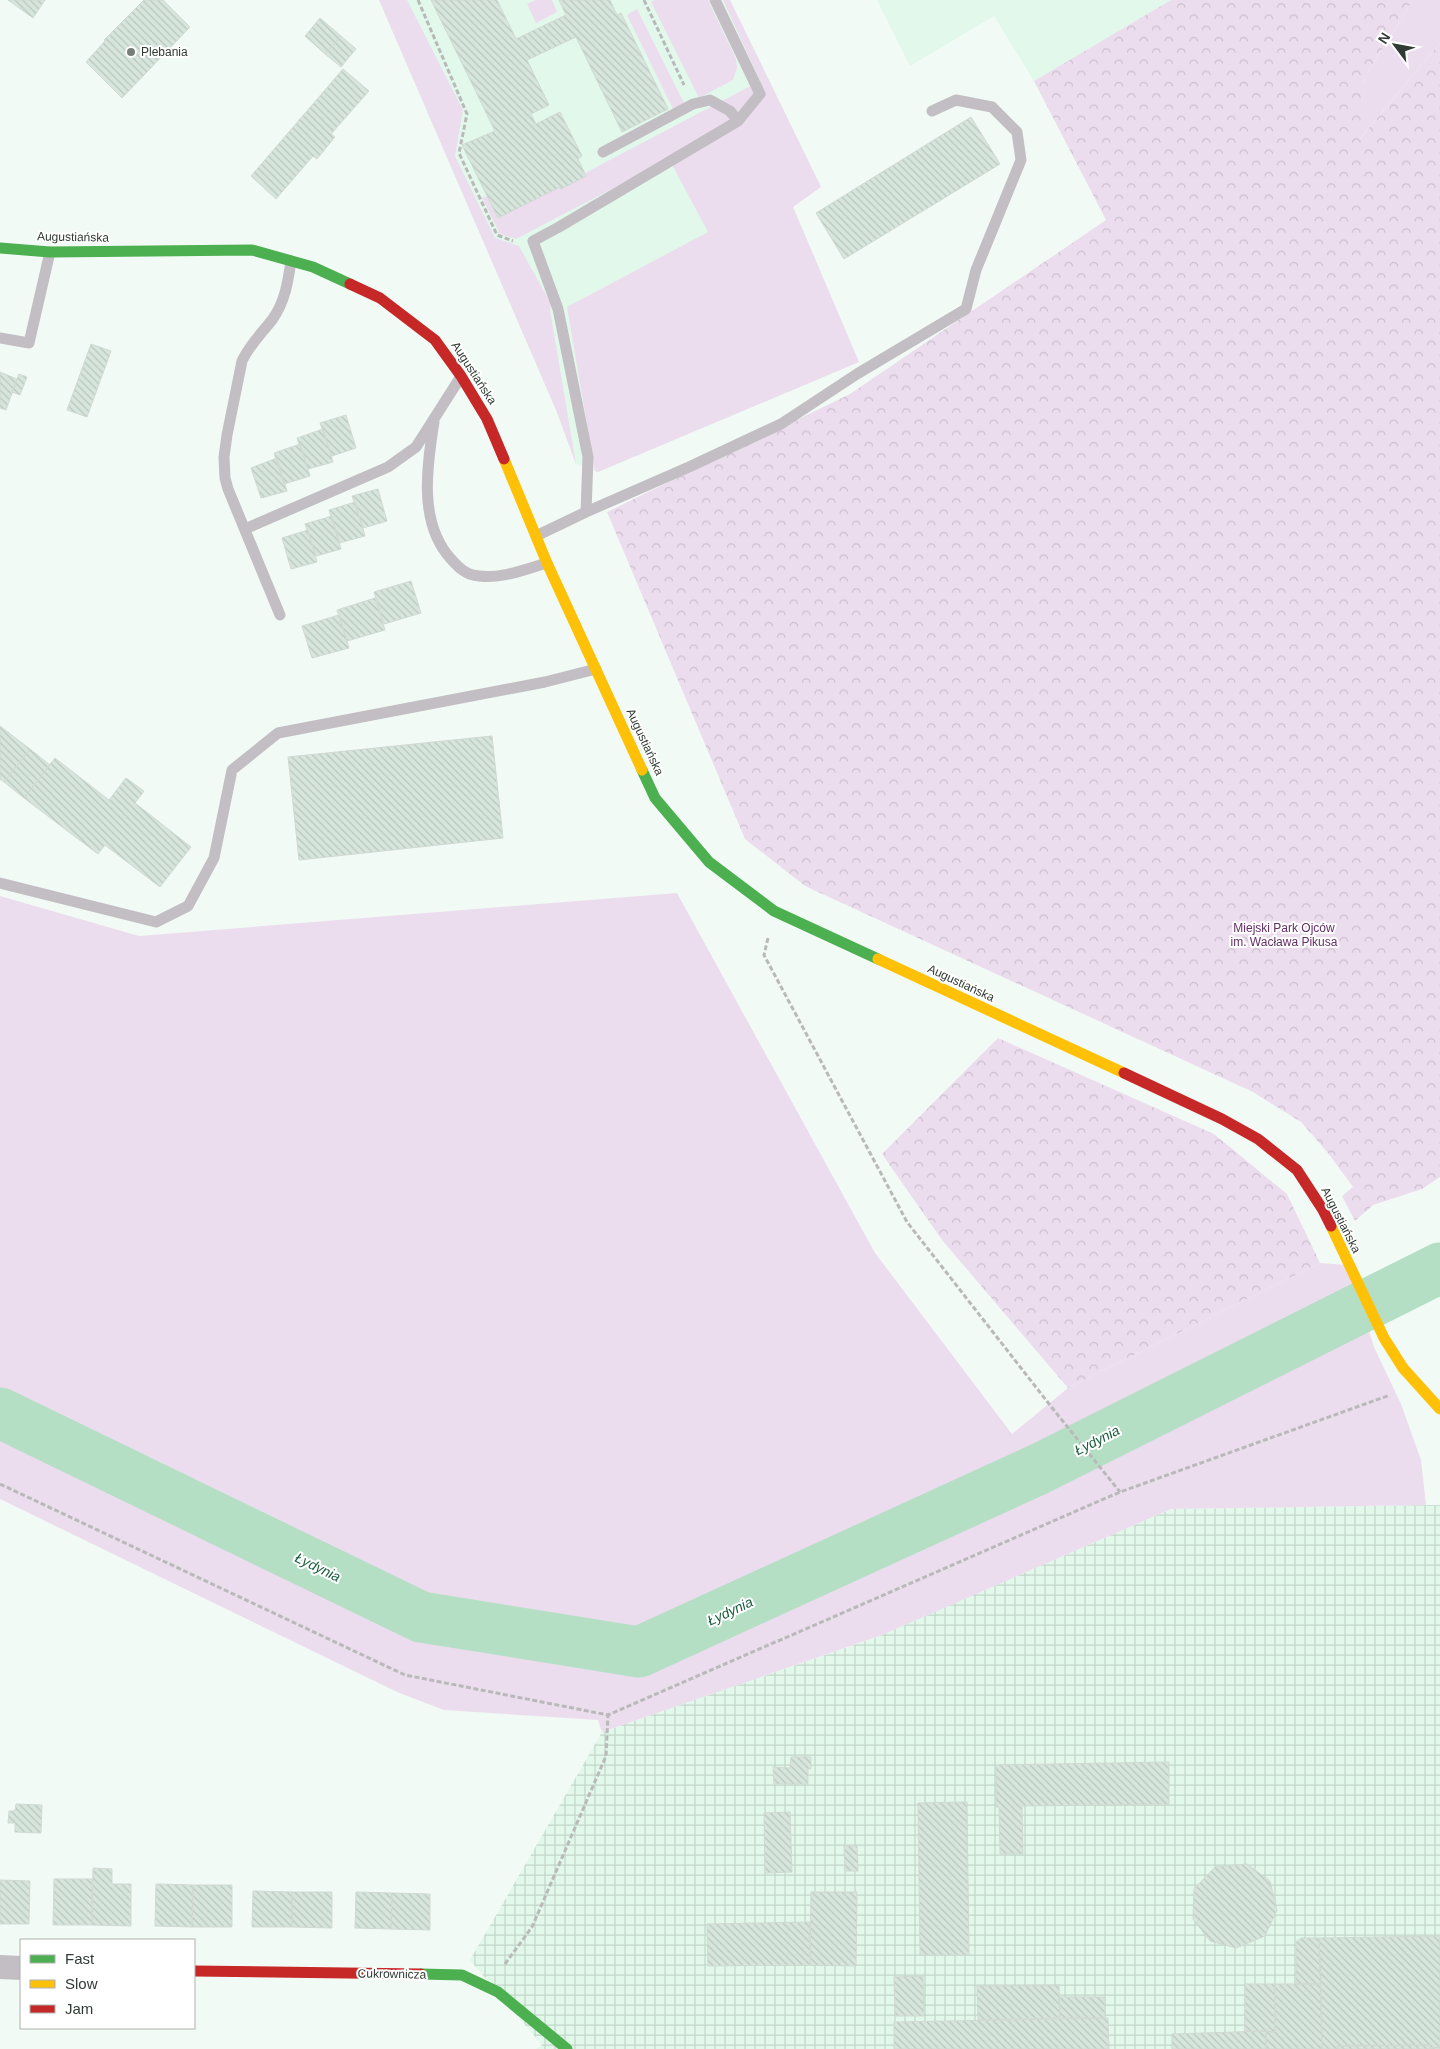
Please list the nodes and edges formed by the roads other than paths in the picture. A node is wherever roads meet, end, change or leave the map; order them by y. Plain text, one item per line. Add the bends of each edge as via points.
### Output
1 (716, 0) edge
2 (932, 111) dead end
3 (738, 121) junction
4 (603, 152) dead end
5 (0, 248) edge
6 (50, 252) junction
7 (291, 261) junction
8 (0, 338) edge
9 (461, 376) junction
10 (434, 418) junction
11 (586, 512) junction
12 (245, 530) junction
13 (536, 536) junction
14 (547, 563) junction
15 (280, 615) dead end
16 (596, 669) junction
17 (0, 883) edge
18 (1440, 1409) edge
19 (0, 1967) edge
20 (20, 1968) edge
21 (195, 1970) edge
22 (566, 2049) edge

1 - 3 lane via 760,94
2 - 11 lane via 956,100 992,107 1018,132 1021,160 976,270 966,309 781,424
3 - 4 lane via 730,111 710,100 693,104
3 - 11 lane via 533,241 558,309 588,457
5 - 6 street, Augustiańska
6 - 7 street, Augustiańska via 252,250
6 - 8 lane via 29,343
7 - 9 street, Augustiańska via 313,267 380,298 435,340
7 - 12 lane via 281,304 242,361 227,436 225,478
9 - 10 lane
9 - 13 street, Augustiańska via 487,419
10 - 12 lane via 416,447 388,467
10 - 14 lane via 427,468 434,530 443,550 462,571 478,576 495,577
11 - 13 lane
12 - 15 lane
13 - 14 street, Augustiańska
14 - 16 street, Augustiańska
16 - 17 lane via 545,682 278,733 232,770 214,858 188,906 156,922
16 - 18 street, Augustiańska via 655,798 709,862 774,911 1222,1119 1258,1139 1297,1170 1323,1210 1384,1338 1404,1368
19 - 20 street
21 - 22 street, Cukrownicza via 462,1975 498,1992

